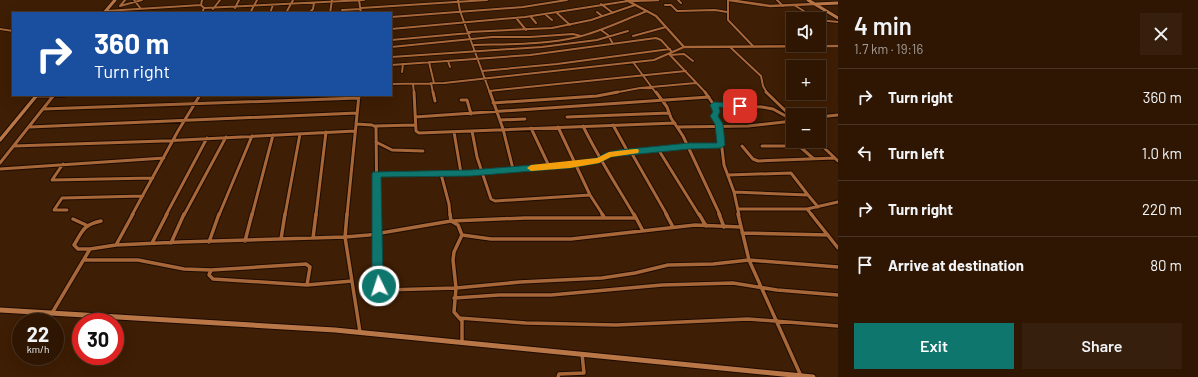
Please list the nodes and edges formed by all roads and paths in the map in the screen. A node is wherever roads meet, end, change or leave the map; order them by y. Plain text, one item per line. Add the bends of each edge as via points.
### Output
1 (115, 0) edge
2 (125, 0) edge
3 (142, 0) edge
4 (202, 0) edge
5 (220, 0) edge
6 (238, 0) edge
7 (256, 0) edge
8 (274, 0) edge
9 (293, 0) edge
10 (355, 0) edge
11 (359, 0) edge
12 (364, 0) edge
13 (487, 0) edge
14 (567, 0) edge
15 (620, 0) edge
16 (658, 0) edge
17 (678, 0) edge
18 (728, 0) edge
19 (777, 0) edge
20 (808, 0) edge
21 (135, 1) edge
22 (320, 1) edge
23 (332, 1) edge
24 (458, 1) edge
25 (626, 1) edge
26 (314, 3) junction
27 (838, 3) edge
28 (292, 4) junction
29 (601, 4) junction
30 (681, 4) dead end
31 (815, 4) junction
32 (201, 5) junction
33 (272, 5) junction
34 (635, 5) junction
35 (665, 5) dead end
36 (794, 5) junction
37 (120, 6) junction
38 (253, 6) junction
39 (630, 6) junction
40 (783, 6) junction
41 (204, 8) junction
42 (233, 8) junction
43 (141, 9) junction
44 (213, 9) junction
45 (361, 9) junction
46 (342, 10) dead end
47 (118, 11) edge
48 (647, 11) junction
49 (105, 12) edge
50 (202, 12) edge
51 (230, 12) edge
52 (250, 12) edge
53 (270, 12) edge
54 (287, 12) edge
55 (310, 12) edge
56 (330, 12) edge
57 (460, 12) junction
58 (597, 12) dead end
59 (727, 12) junction
60 (805, 12) edge
61 (556, 13) junction
62 (613, 13) junction
63 (546, 15) junction
64 (392, 16) edge
65 (602, 16) junction
66 (531, 17) junction
67 (838, 18) edge
68 (517, 19) junction
69 (552, 20) dead end
70 (826, 21) edge
71 (838, 22) edge
72 (466, 23) junction
73 (536, 23) dead end
74 (570, 25) junction
75 (666, 27) junction
76 (0, 29) edge
77 (392, 29) edge
78 (12, 30) edge
79 (526, 30) junction
80 (601, 30) junction
81 (628, 31) dead end
82 (469, 33) junction
83 (581, 36) junction
84 (608, 36) junction
85 (633, 36) dead end
86 (471, 38) junction
87 (392, 40) edge
88 (613, 44) junction
89 (474, 45) junction
90 (753, 46) junction
91 (838, 46) edge
92 (392, 47) edge
93 (684, 47) junction
94 (730, 47) junction
95 (670, 49) junction
96 (476, 52) junction
97 (670, 54) junction
98 (392, 57) edge
99 (478, 58) junction
100 (448, 61) junction
101 (693, 61) dead end
102 (429, 62) junction
103 (633, 62) junction
104 (402, 64) junction
105 (392, 65) edge
106 (450, 67) dead end
107 (482, 70) junction
108 (686, 71) junction
109 (402, 72) dead end
110 (642, 75) junction
111 (485, 78) junction
112 (696, 82) junction
113 (433, 83) junction
114 (392, 84) edge
115 (413, 84) junction
116 (651, 87) junction
117 (489, 90) junction
118 (37, 96) edge
119 (51, 96) edge
120 (200, 96) edge
121 (359, 97) edge
122 (709, 97) junction
123 (461, 100) dead end
124 (662, 100) junction
125 (435, 101) dead end
126 (493, 103) junction
127 (196, 104) junction
128 (714, 105) junction
129 (43, 109) junction
130 (496, 111) junction
131 (357, 113) junction
132 (669, 113) junction
133 (786, 113) edge
134 (471, 114) junction
135 (838, 115) edge
136 (786, 116) edge
137 (826, 116) edge
138 (415, 117) junction
139 (567, 117) dead end
140 (525, 119) dead end
141 (500, 120) junction
142 (184, 121) junction
143 (786, 121) edge
144 (675, 123) junction
145 (356, 124) junction
146 (416, 125) junction
147 (613, 125) junction
148 (375, 126) junction
149 (583, 126) junction
150 (30, 127) junction
151 (558, 127) junction
152 (678, 127) junction
153 (718, 127) junction
154 (531, 128) junction
155 (503, 129) junction
156 (355, 131) junction
157 (472, 131) junction
158 (326, 132) junction
159 (454, 132) junction
160 (300, 134) junction
161 (272, 135) junction
162 (252, 136) junction
163 (226, 137) junction
164 (207, 138) junction
165 (0, 140) edge
166 (174, 140) junction
167 (376, 142) junction
168 (721, 145) junction
169 (14, 146) junction
170 (689, 146) junction
171 (742, 146) dead end
172 (762, 146) dead end
173 (824, 148) edge
174 (658, 149) junction
175 (423, 151) dead end
176 (630, 152) junction
177 (164, 158) junction
178 (602, 159) junction
179 (814, 159) junction
180 (837, 160) edge
181 (0, 163) edge
182 (575, 163) junction
183 (63, 164) junction
184 (549, 166) junction
185 (0, 169) edge
186 (513, 169) junction
187 (482, 172) junction
188 (462, 173) junction
189 (376, 174) junction
190 (441, 174) junction
191 (728, 175) junction
192 (153, 178) junction
193 (734, 192) junction
194 (590, 195) junction
195 (808, 195) junction
196 (143, 196) junction
197 (838, 202) edge
198 (818, 207) junction
199 (738, 209) junction
200 (807, 209) junction
201 (67, 210) dead end
202 (604, 217) junction
203 (634, 218) junction
204 (73, 219) dead end
205 (100, 221) dead end
206 (452, 221) junction
207 (86, 225) junction
208 (673, 226) junction
209 (706, 226) junction
210 (724, 227) junction
211 (740, 227) junction
212 (642, 231) junction
213 (377, 232) junction
214 (742, 233) junction
215 (462, 235) junction
216 (828, 235) junction
217 (345, 237) junction
218 (313, 238) junction
219 (281, 239) junction
220 (245, 241) junction
221 (209, 242) junction
222 (171, 243) junction
223 (152, 244) junction
224 (116, 245) junction
225 (838, 248) edge
226 (90, 249) junction
227 (84, 260) junction
228 (749, 260) junction
229 (838, 267) edge
230 (211, 270) junction
231 (352, 281) junction
232 (307, 285) junction
233 (456, 288) junction
234 (761, 288) junction
235 (838, 295) edge
236 (454, 298) junction
237 (0, 310) edge
238 (39, 313) edge
239 (53, 313) edge
240 (64, 315) edge
241 (459, 318) junction
242 (776, 322) junction
243 (838, 326) edge
244 (360, 332) junction
245 (462, 342) junction
246 (582, 354) junction
247 (801, 376) junction
248 (558, 377) edge
249 (813, 377) edge

1 - 49 main road
2 - 37 street
3 - 21 street
4 - 32 street
5 - 44 street
6 - 42 street
7 - 38 street
8 - 33 street
9 - 28 street
10 - 11 street
10 - 23 street
11 - 12 street
11 - 45 street
13 - 24 street
14 - 57 street
15 - 25 street
16 - 25 street
17 - 30 street
18 - 40 street
18 - 59 street
19 - 40 street
20 - 31 main road
21 - 37 street
21 - 43 street
22 - 23 street
22 - 26 street
23 - 56 street
24 - 45 street
24 - 57 street
25 - 29 street
25 - 34 street
25 - 39 street
26 - 28 street
26 - 55 street
27 - 31 main road
28 - 33 street
28 - 54 street
29 - 61 street
29 - 62 street
31 - 36 street
31 - 67 main road
32 - 41 street
32 - 43 street
33 - 38 street
33 - 53 street
34 - 39 street
34 - 48 street
35 - 59 street via 671,5 677,11
36 - 40 street
36 - 60 street
37 - 47 street
38 - 42 street
38 - 52 street
39 - 62 street
41 - 44 street
41 - 50 street
42 - 44 street
42 - 51 street
43 - 47 street
45 - 46 street
47 - 49 street
48 - 75 street
48 - 80 street
57 - 64 street
57 - 72 street
58 - 65 street
59 - 90 street via 728,20
61 - 63 street
61 - 74 street
62 - 65 street
63 - 66 street
63 - 69 street
65 - 74 street
66 - 68 street
66 - 73 street
68 - 72 street
68 - 79 street
70 - 71 street
72 - 77 street
72 - 82 street
74 - 79 street
75 - 85 street
75 - 93 street
76 - 78 street
79 - 82 street
80 - 83 street
80 - 84 street
81 - 84 street
82 - 86 street
82 - 87 street
83 - 86 street via 573,34
83 - 89 street via 535,42
84 - 88 street
84 - 96 street via 585,42
86 - 89 street
86 - 92 street
88 - 95 street via 658,38
88 - 99 street via 530,55
89 - 96 street
90 - 91 street
90 - 94 street
93 - 94 street
93 - 97 street
94 - 133 street via 761,76 767,93
95 - 97 street
95 - 107 street via 557,64
96 - 98 street
96 - 99 street
97 - 101 street via 684,54
97 - 103 street via 658,59
97 - 108 street
99 - 100 street
99 - 107 street
100 - 102 street
100 - 106 street
102 - 104 street
102 - 113 street
103 - 110 street
103 - 111 street
104 - 105 street
104 - 109 street
107 - 111 street
108 - 110 street
108 - 112 street
110 - 116 street
110 - 117 street
111 - 113 street
111 - 117 street
112 - 116 street
112 - 122 street
113 - 115 street
113 - 125 street
114 - 115 street
115 - 138 street
116 - 124 street
116 - 126 street via 597,96
117 - 126 street
118 - 165 main road
119 - 129 street
120 - 127 street
121 - 127 street
121 - 131 street
122 - 124 street
122 - 128 street
123 - 134 street via 467,100
124 - 130 street
124 - 132 street
126 - 130 street
127 - 129 street
127 - 142 street
128 - 136 street via 762,107 773,109
128 - 153 street
129 - 150 street
130 - 134 street
130 - 141 street
131 - 142 street
131 - 145 street
132 - 139 street
132 - 144 street
134 - 138 street
135 - 137 street
138 - 146 street
140 - 141 street
141 - 155 street
142 - 150 street
142 - 166 street
143 - 153 street
144 - 147 street
144 - 152 street
145 - 148 street
145 - 156 street
146 - 148 street
146 - 159 street via 416,131 419,133
147 - 149 street
147 - 176 street
148 - 167 street
149 - 151 street
149 - 178 street
150 - 169 street
151 - 154 street
151 - 182 street
152 - 153 street
152 - 170 street
153 - 168 street
154 - 155 street
154 - 184 street
155 - 157 street
155 - 186 street
156 - 158 street
156 - 217 street
157 - 159 street
157 - 187 street
158 - 160 street
158 - 218 street
159 - 188 street
160 - 161 street
160 - 219 street
161 - 162 street
161 - 220 street
162 - 163 street
162 - 221 street
163 - 164 street
163 - 222 street
164 - 166 street
164 - 223 street
166 - 169 street
166 - 177 street
167 - 175 street via 392,150
167 - 189 street
168 - 170 street
168 - 191 street
169 - 181 street
170 - 174 street
170 - 210 street
171 - 179 street via 758,161
172 - 179 street via 799,146
173 - 180 street
174 - 176 street
174 - 209 street
176 - 178 street via 609,154
176 - 208 street
177 - 183 street
177 - 192 street
178 - 182 street
178 - 203 street
179 - 180 street
182 - 184 street
182 - 194 street
183 - 185 street
183 - 192 street via 52,180
184 - 186 street
186 - 187 street
187 - 188 street
187 - 194 street via 490,199 495,202
188 - 190 street
189 - 190 street
189 - 213 street
190 - 206 street
191 - 193 street
191 - 195 street via 792,173
192 - 196 street
193 - 195 street
193 - 199 street
194 - 202 street
195 - 198 street
196 - 201 street via 62,198 54,210
196 - 224 street
197 - 198 street
198 - 200 street
199 - 200 street
199 - 211 street
200 - 216 street
202 - 203 street
202 - 206 street
203 - 212 street
204 - 207 street
205 - 207 street
206 - 213 street
206 - 215 street via 458,225
207 - 226 street via 81,229 74,246 78,249
208 - 209 street
208 - 212 street
209 - 210 street
210 - 211 street
211 - 214 street
212 - 215 street via 572,239 491,239
213 - 217 street
213 - 233 street via 378,281 382,289 390,291
214 - 216 street
214 - 228 street
215 - 233 street via 454,252
216 - 225 street
217 - 218 street
217 - 231 street
218 - 219 street
219 - 220 street
220 - 221 street
221 - 222 street
222 - 223 street
223 - 224 street
224 - 226 street
226 - 227 street
227 - 230 street via 138,260 184,269
227 - 239 street
228 - 229 street
228 - 233 street via 668,265 602,278
228 - 234 street
230 - 232 street via 209,275 213,279
230 - 232 street via 309,265
231 - 232 street
231 - 244 street
233 - 236 street
234 - 235 street
234 - 236 street via 733,283 662,285 551,295
234 - 242 street
236 - 241 street via 454,312
237 - 238 main road
240 - 244 main road
241 - 242 street via 586,325 748,319
241 - 245 street via 463,328
242 - 243 street
242 - 247 street
244 - 245 main road
245 - 246 main road
246 - 247 main road
246 - 248 street via 584,372 559,374
247 - 249 main road

